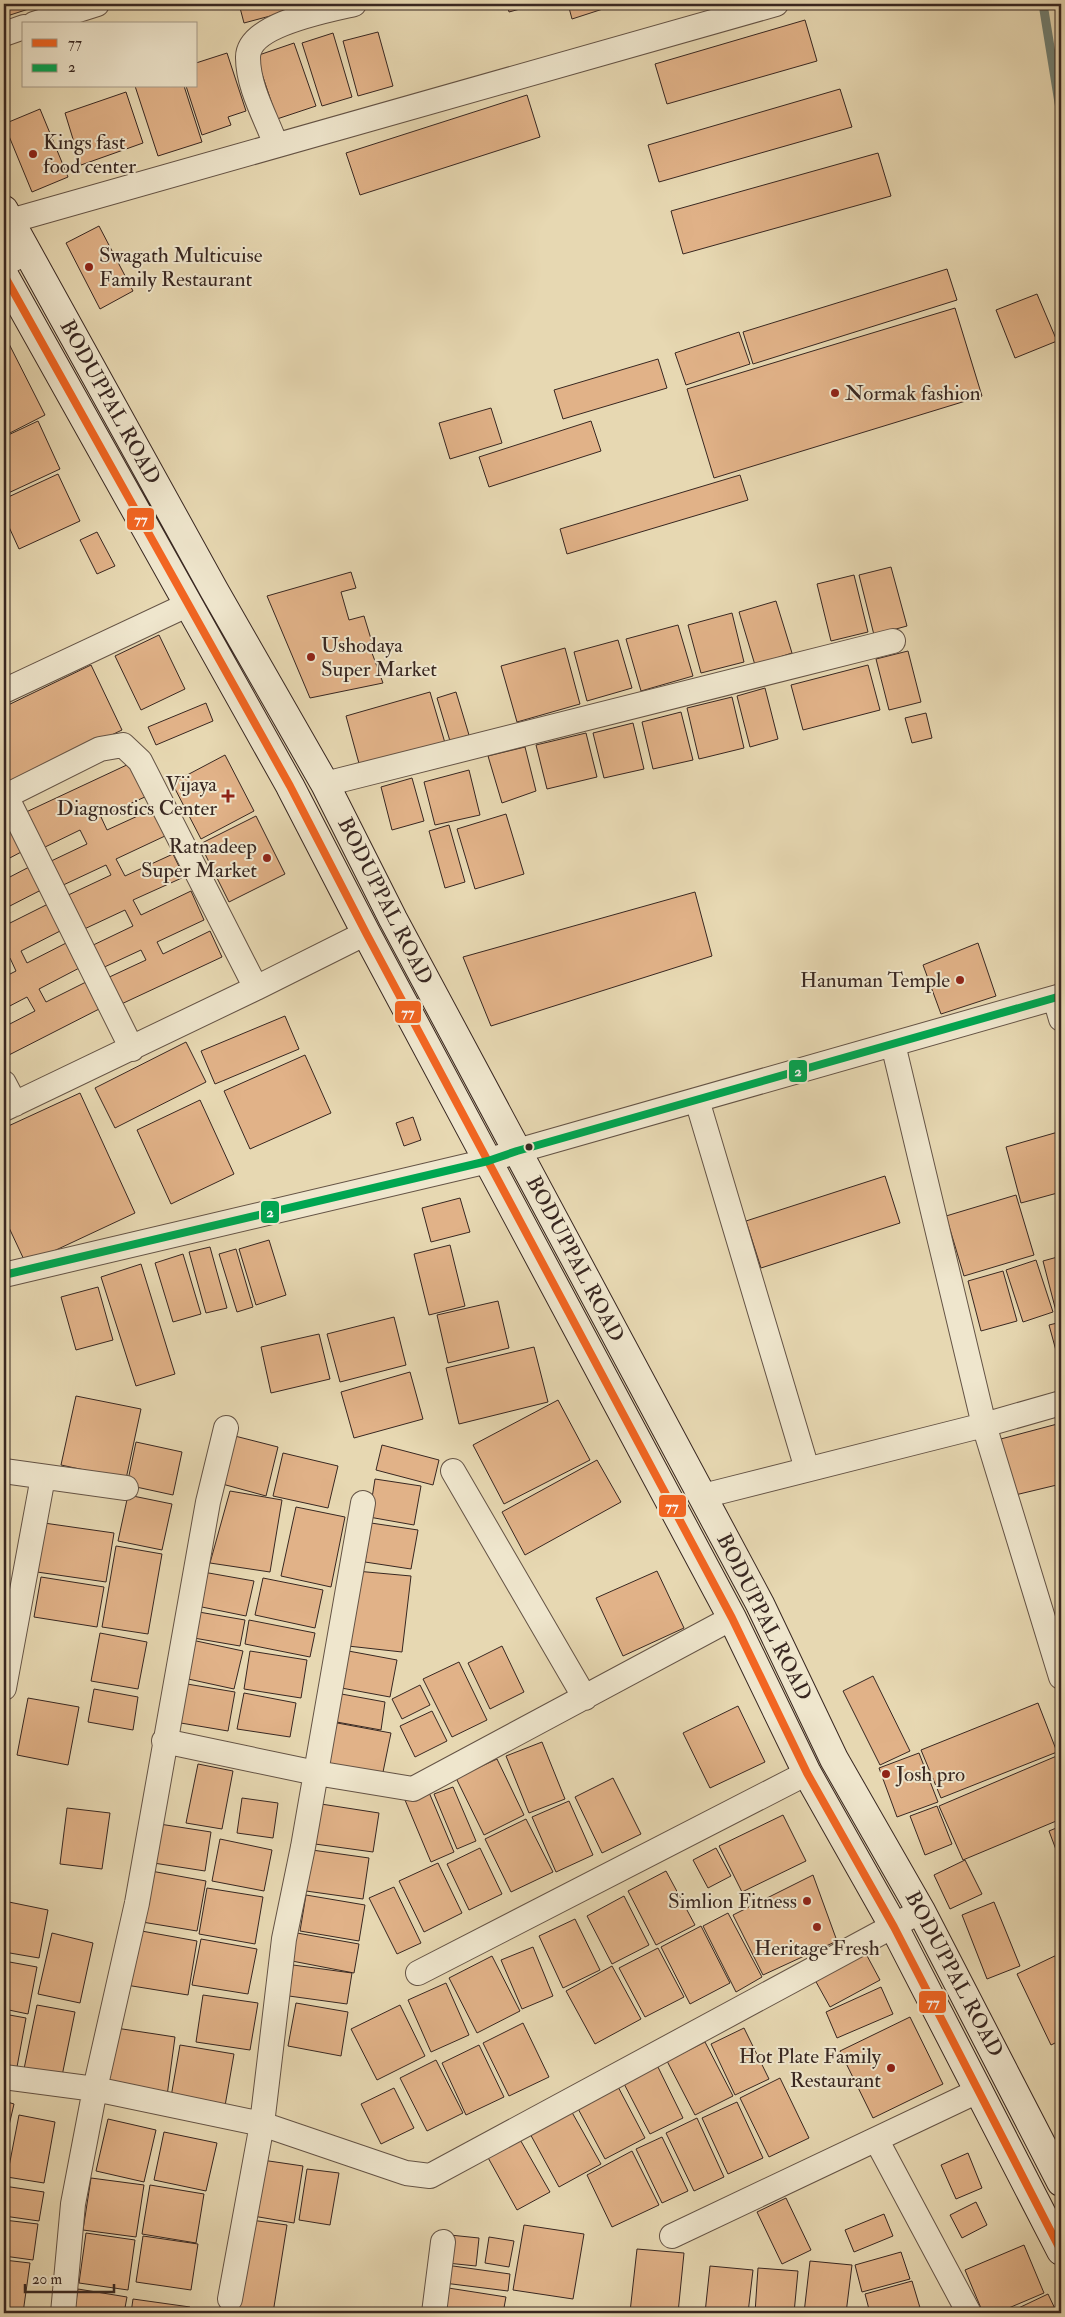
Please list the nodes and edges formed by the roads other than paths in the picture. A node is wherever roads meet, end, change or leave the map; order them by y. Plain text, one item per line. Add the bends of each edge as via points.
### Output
1 (97, 4) edge
2 (354, 4) edge
3 (776, 4) edge
4 (40, 22) edge
5 (22, 28) edge
6 (4, 34) edge
7 (276, 145) junction
8 (7, 216) edge
9 (15, 258) edge
10 (4, 275) edge
11 (187, 605) junction
12 (893, 641) dead end
13 (4, 691) edge
14 (325, 784) junction
15 (5, 796) edge
16 (366, 933) junction
17 (256, 988) junction
18 (1059, 1004) edge
19 (893, 1044) junction
20 (132, 1048) junction
21 (4, 1083) edge
22 (697, 1100) junction
23 (9, 1107) edge
24 (517, 1151) junction
25 (488, 1161) junction
26 (4, 1275) edge
27 (1061, 1403) edge
28 (984, 1425) junction
29 (226, 1428) dead end
30 (807, 1469) junction
31 (4, 1471) edge
32 (453, 1471) dead end
33 (43, 1477) junction
34 (126, 1488) dead end
35 (703, 1496) junction
36 (363, 1502) dead end
37 (732, 1618) junction
38 (1061, 1677) edge
39 (4, 1688) edge
40 (586, 1698) junction
41 (164, 1742) junction
42 (316, 1773) junction
43 (806, 1773) junction
44 (921, 1911) junction
45 (894, 1927) junction
46 (418, 1973) dead end
47 (4, 2077) edge
48 (95, 2089) junction
49 (980, 2090) junction
50 (262, 2124) junction
51 (877, 2141) junction
52 (1061, 2182) edge
53 (672, 2236) dead end
54 (443, 2242) dead end
55 (1061, 2250) edge
56 (230, 2299) dead end
57 (63, 2313) edge
58 (434, 2313) edge
59 (969, 2313) edge

1 - 4 street
2 - 7 street via 276,25 256,38 247,56 250,76
3 - 7 street
5 - 6 street
7 - 8 street
8 - 9 street, BODUPPAL ROAD
9 - 14 street, BODUPPAL ROAD via 214,590
10 - 11 street, BODUPPAL ROAD
11 - 13 street
11 - 16 street, BODUPPAL ROAD via 290,786
12 - 14 street
14 - 24 street, BODUPPAL ROAD
15 - 17 street via 100,749 123,745 140,761
15 - 20 street
16 - 17 street
16 - 25 street, BODUPPAL ROAD
17 - 20 street
18 - 19 street
19 - 22 street
19 - 28 street
20 - 23 street
21 - 23 street
22 - 24 street
22 - 30 street
24 - 25 street
24 - 35 street, BODUPPAL ROAD
25 - 26 street
25 - 37 street, BODUPPAL ROAD
27 - 28 street
28 - 30 street
28 - 38 street
29 - 41 street via 208,1502
30 - 35 street
31 - 33 street
32 - 40 street
33 - 34 street
33 - 39 street
35 - 44 street, BODUPPAL ROAD via 760,1604 834,1759
36 - 42 street
37 - 40 street
37 - 43 street, BODUPPAL ROAD
40 - 42 street via 413,1788
41 - 42 street
41 - 48 street via 137,1903
42 - 50 street via 284,1939
43 - 45 street, BODUPPAL ROAD
43 - 46 street
44 - 45 street
44 - 52 street, BODUPPAL ROAD
45 - 49 street, BODUPPAL ROAD
45 - 50 street via 430,2176 406,2173
47 - 48 street
48 - 50 street
48 - 57 street via 73,2204
49 - 51 street
49 - 55 street, BODUPPAL ROAD
50 - 56 street
51 - 53 street
51 - 59 street
54 - 58 street

